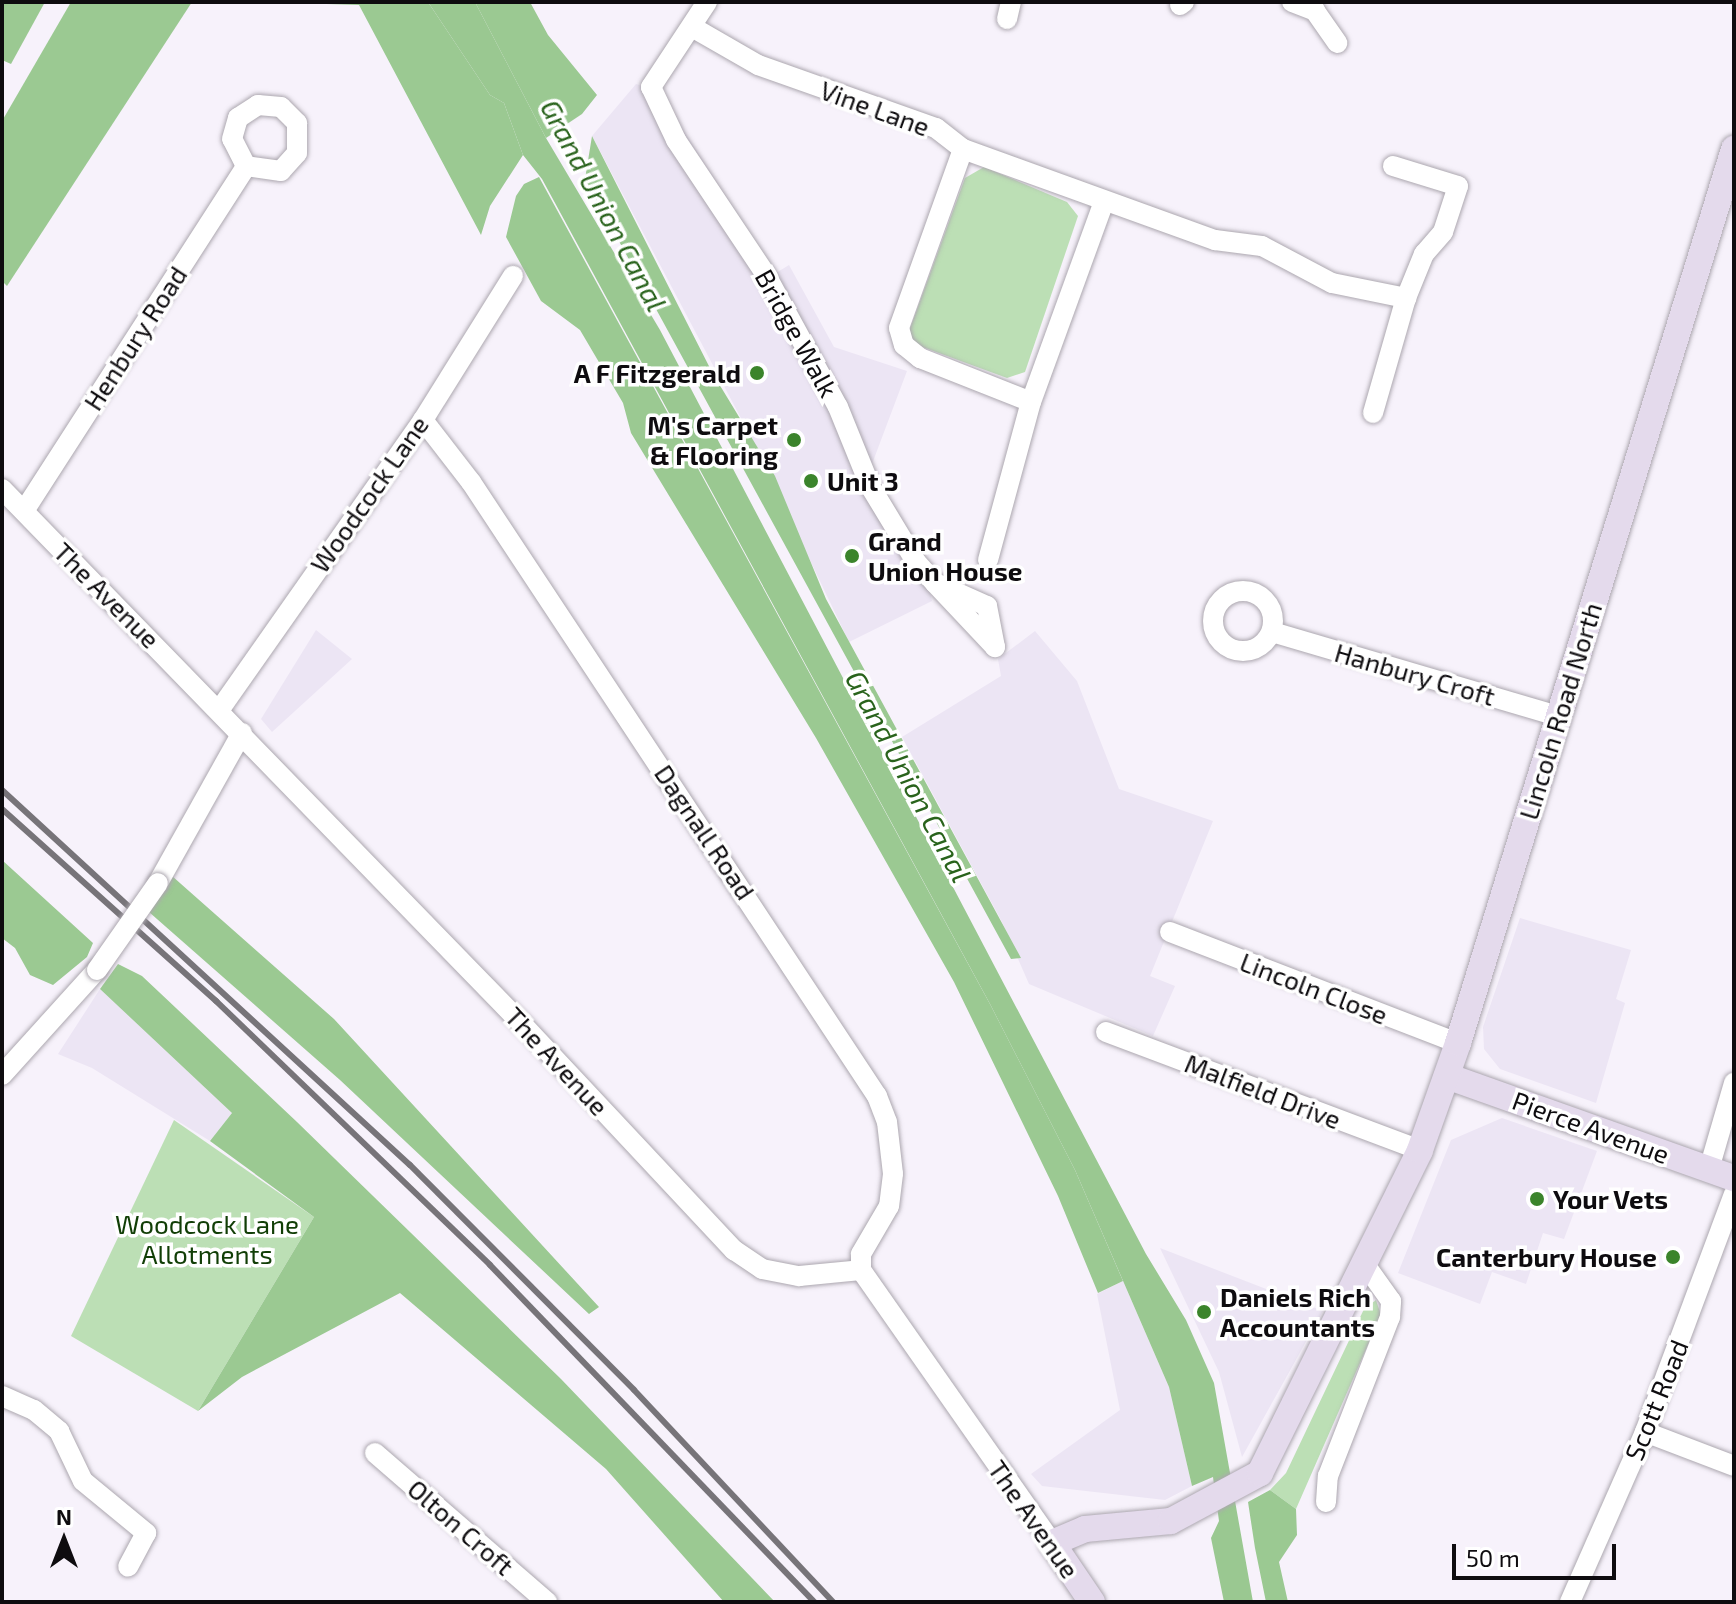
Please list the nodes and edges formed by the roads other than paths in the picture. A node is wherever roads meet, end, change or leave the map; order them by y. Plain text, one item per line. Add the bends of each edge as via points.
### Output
1 (707, 2) edge
2 (1292, 2) edge
3 (1319, 6) edge
4 (692, 27) junction
5 (1337, 43) dead end
6 (963, 149) junction
7 (1734, 149) edge
8 (246, 166) dead end
9 (1393, 166) dead end
10 (1728, 192) edge
11 (1104, 201) junction
12 (513, 276) dead end
13 (1406, 298) junction
14 (1031, 402) junction
15 (1373, 413) dead end
16 (423, 420) junction
17 (2, 489) edge
18 (24, 511) junction
19 (988, 560) dead end
20 (935, 583) dead end
21 (1272, 632) dead end
22 (220, 709) junction
23 (1558, 716) junction
24 (242, 733) junction
25 (1170, 932) dead end
26 (1106, 1032) dead end
27 (1458, 1043) junction
28 (2, 1075) edge
29 (1447, 1076) junction
30 (1734, 1083) edge
31 (1420, 1150) junction
32 (1709, 1169) junction
33 (1734, 1178) edge
34 (1734, 1194) edge
35 (1366, 1266) junction
36 (861, 1270) junction
37 (2, 1396) edge
38 (1645, 1432) junction
39 (375, 1453) dead end
40 (1734, 1466) edge
41 (1326, 1502) dead end
42 (1052, 1543) junction
43 (128, 1567) dead end
44 (547, 1602) edge
45 (1092, 1602) edge
46 (1570, 1602) edge

1 - 4 street
2 - 3 street
3 - 5 street
4 - 6 street, Vine Lane via 758,65 936,128
4 - 20 street, Bridge Walk via 651,87 676,140 766,275 838,407 870,486 916,562
6 - 11 street, Vine Lane
6 - 14 street via 899,328 904,345 920,358
7 - 10 street, Lincoln Road North
8 - 18 street, Henbury Road
9 - 13 street via 1458,186 1443,232 1424,254
10 - 23 street, Lincoln Road North
11 - 13 street, Vine Lane via 1215,240 1262,246 1332,283
11 - 14 street
12 - 16 street, Woodcock Lane
13 - 15 street
14 - 19 street
16 - 22 street, Woodcock Lane
16 - 36 street, Dagnall Road via 471,482 877,1096 890,1137 893,1174 889,1206 861,1254
17 - 18 street, The Avenue
18 - 22 street, The Avenue
21 - 23 street, Hanbury Croft
22 - 24 street, The Avenue
23 - 27 street, Lincoln Road North
24 - 28 street, bridge via 158,883 97,970
24 - 36 street, The Avenue via 734,1250 762,1269 799,1276
25 - 27 street, Lincoln Close
26 - 31 street, Malfield Drive
27 - 29 street, Lincoln Road North
29 - 31 street, Lincoln Road North
29 - 32 street, Pierce Avenue
30 - 32 street
31 - 35 street, Lincoln Road North
32 - 33 street, Pierce Avenue
34 - 38 street, Scott Road
35 - 41 street via 1391,1301 1390,1317 1328,1476
35 - 42 street, Lincoln Road North via 1260,1473 1171,1521 1085,1529
36 - 42 street, The Avenue
37 - 43 street via 34,1410 59,1431 83,1481 146,1533
38 - 40 street
38 - 46 street, Scott Road
39 - 44 street, Olton Croft
42 - 45 street, The Avenue

